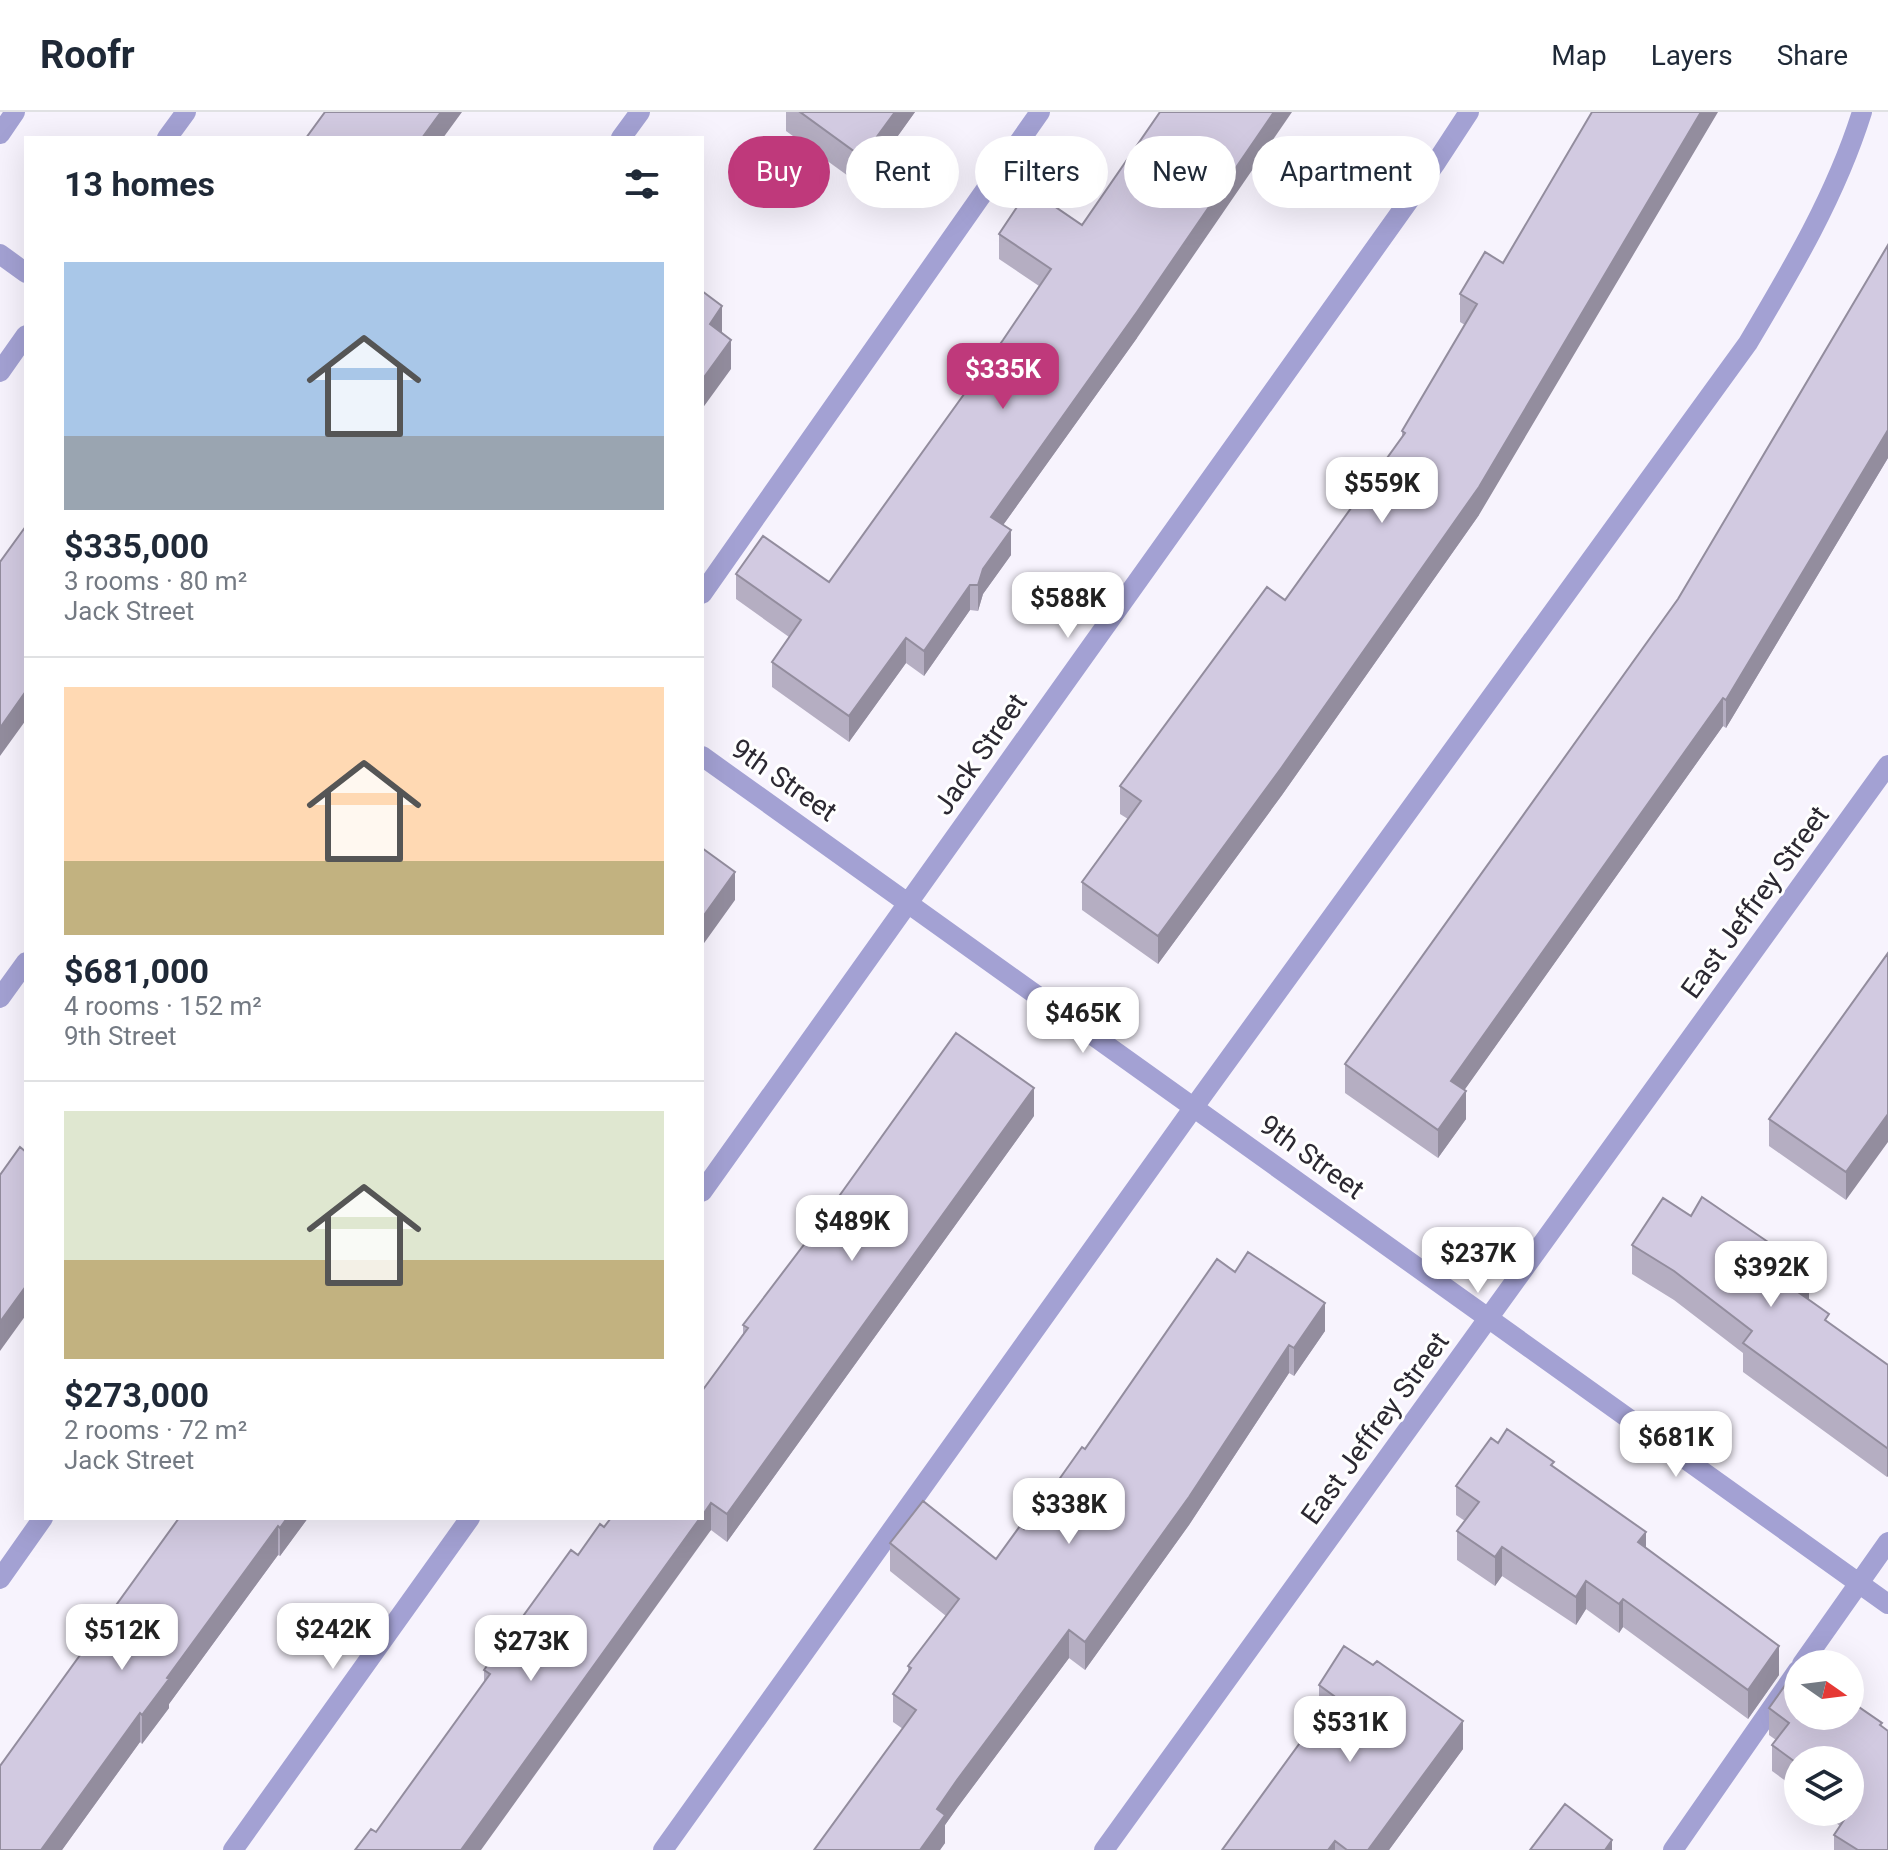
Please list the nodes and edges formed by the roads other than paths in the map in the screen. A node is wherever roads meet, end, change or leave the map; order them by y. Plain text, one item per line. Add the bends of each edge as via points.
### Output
1 (15, 112) edge
2 (186, 112) edge
3 (640, 112) edge
4 (1040, 112) edge
5 (1469, 112) edge
6 (1862, 112) edge
7 (0, 134) edge
8 (168, 136) edge
9 (622, 136) edge
10 (0, 254) edge
11 (24, 272) edge
12 (24, 338) edge
13 (0, 372) edge
14 (704, 591) edge
15 (704, 757) edge
16 (1888, 765) edge
17 (909, 902) junction
18 (24, 965) edge
19 (0, 998) edge
20 (1194, 1107) junction
21 (704, 1189) edge
22 (1489, 1318) junction
23 (42, 1520) edge
24 (469, 1520) edge
25 (1888, 1542) edge
26 (0, 1579) edge
27 (1858, 1583) junction
28 (1888, 1604) edge
29 (1812, 1650) edge
30 (1784, 1690) edge
31 (233, 1850) edge
32 (663, 1850) edge
33 (1104, 1850) edge
34 (1673, 1850) edge

1 - 7 street
2 - 8 street
3 - 9 street
4 - 14 street
5 - 17 street, Jack Street
6 - 20 street via 1849,155 1810,235 1748,343
10 - 11 street
12 - 13 street
15 - 17 street, 9th Street
16 - 22 street, East Jeffrey Street
17 - 20 street, 9th Street
17 - 21 street, Jack Street
18 - 19 street
20 - 22 street, 9th Street
20 - 32 street
22 - 27 street, 9th Street
22 - 33 street, East Jeffrey Street
23 - 26 street
24 - 31 street
25 - 27 street
27 - 28 street, 9th Street
27 - 29 street
30 - 34 street

